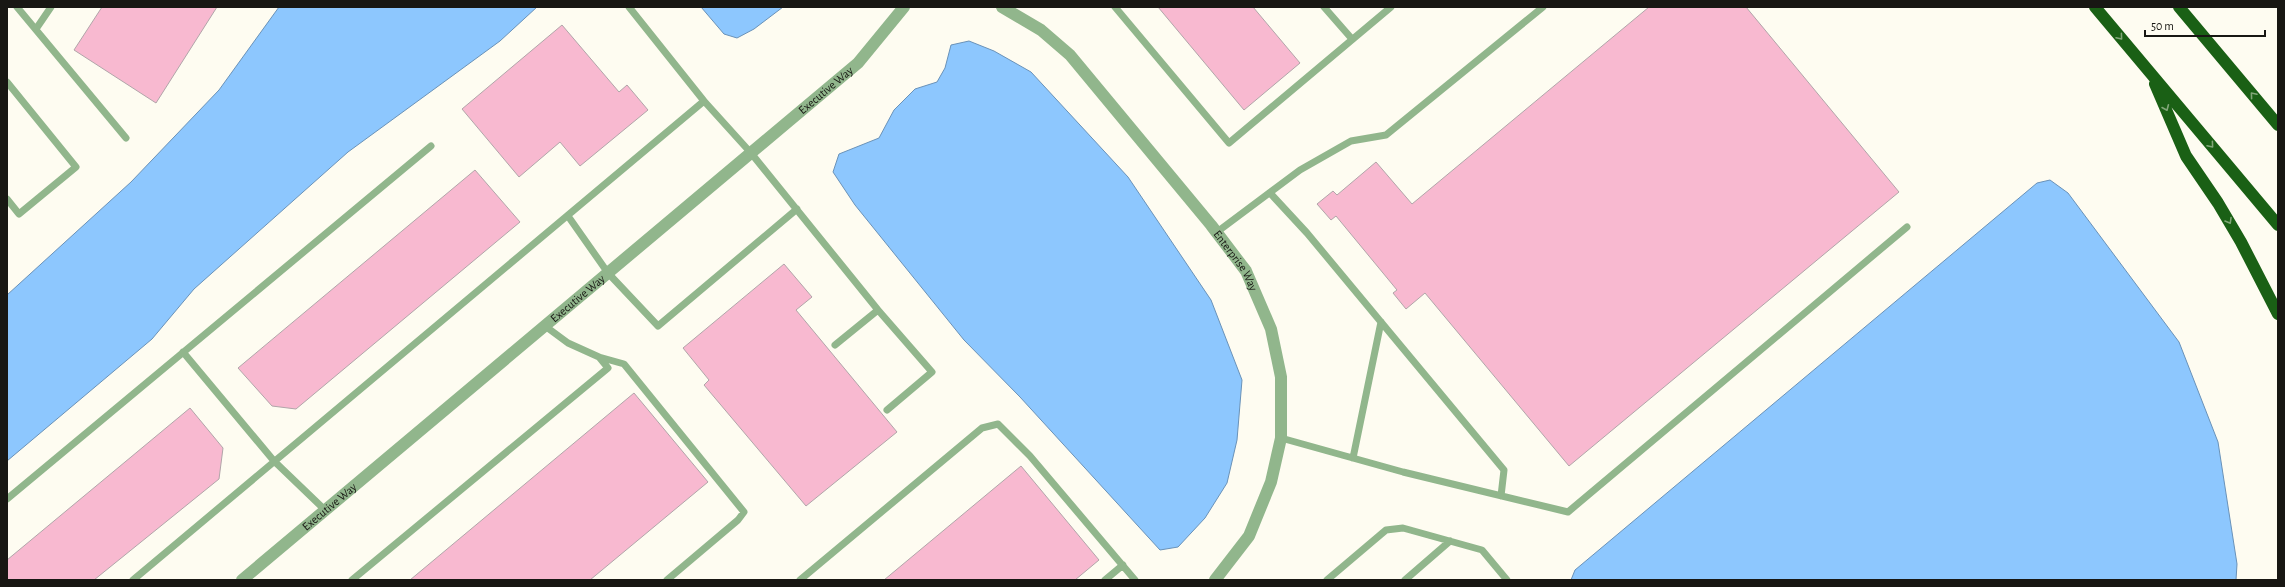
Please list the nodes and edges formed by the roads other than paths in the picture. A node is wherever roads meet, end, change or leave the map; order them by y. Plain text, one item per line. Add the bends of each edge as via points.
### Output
1 (17, 7) edge
2 (51, 7) edge
3 (628, 7) edge
4 (904, 7) edge
5 (1002, 7) edge
6 (1115, 7) edge
7 (1324, 7) edge
8 (1391, 7) edge
9 (1543, 7) edge
10 (2095, 7) edge
11 (2179, 7) edge
12 (36, 29) junction
13 (1352, 39) junction
14 (2150, 72) junction
15 (7, 82) edge
16 (704, 101) junction
17 (2278, 125) edge
18 (126, 138) dead end
19 (431, 146) dead end
20 (751, 153) junction
21 (1270, 193) junction
22 (7, 199) edge
23 (797, 209) junction
24 (568, 216) junction
25 (2278, 225) edge
26 (1907, 227) dead end
27 (1217, 232) junction
28 (608, 273) junction
29 (878, 310) junction
30 (2278, 314) edge
31 (1381, 322) junction
32 (545, 326) junction
33 (835, 345) dead end
34 (183, 352) junction
35 (599, 357) junction
36 (887, 410) dead end
37 (1281, 438) junction
38 (1353, 458) junction
39 (274, 461) junction
40 (1501, 496) junction
41 (7, 498) edge
42 (325, 510) junction
43 (1450, 541) junction
44 (1123, 565) junction
45 (133, 580) edge
46 (242, 580) edge
47 (352, 580) edge
48 (667, 580) edge
49 (800, 580) edge
50 (1105, 580) edge
51 (1135, 580) edge
52 (1214, 580) edge
53 (1327, 580) edge
54 (1405, 580) edge
55 (1506, 580) edge

1 - 12 lane
2 - 12 lane
3 - 16 lane
4 - 20 street, Executive Way via 858,63
5 - 27 street, Enterprise Way via 1041,30 1070,55
6 - 13 lane via 1229,143
7 - 13 lane
8 - 13 lane
9 - 21 lane via 1386,135 1351,141 1300,170
10 -> 14 highway
17 -> 11 highway
12 - 18 lane
14 -> 25 highway
14 -> 30 highway via 2186,156 2241,242
15 - 22 lane via 76,167 19,214
16 - 20 lane
16 - 24 lane
19 - 34 lane
20 - 23 lane
20 - 28 street, Executive Way
21 - 27 lane
21 - 31 lane
23 - 28 lane via 658,326
23 - 29 lane
24 - 28 lane
24 - 39 lane
26 - 40 lane via 1568,512
27 - 37 street, Enterprise Way via 1246,271 1272,329 1281,376
28 - 32 street, Executive Way
29 - 33 lane
29 - 36 lane via 932,372
31 - 38 lane
31 - 40 lane via 1504,470
32 - 35 lane via 568,342
32 - 42 street, Executive Way
34 - 39 lane
34 - 41 lane
35 - 47 lane via 608,368
35 - 48 lane via 624,364 744,512 738,520
37 - 38 lane
37 - 52 street, Enterprise Way via 1271,482 1249,536
38 - 40 lane
39 - 42 lane
39 - 45 lane
42 - 46 street, Executive Way
43 - 53 lane via 1404,528 1386,530
43 - 54 lane
43 - 55 lane via 1482,550
44 - 49 lane via 1030,456 998,424 982,428
44 - 50 lane
44 - 51 lane

